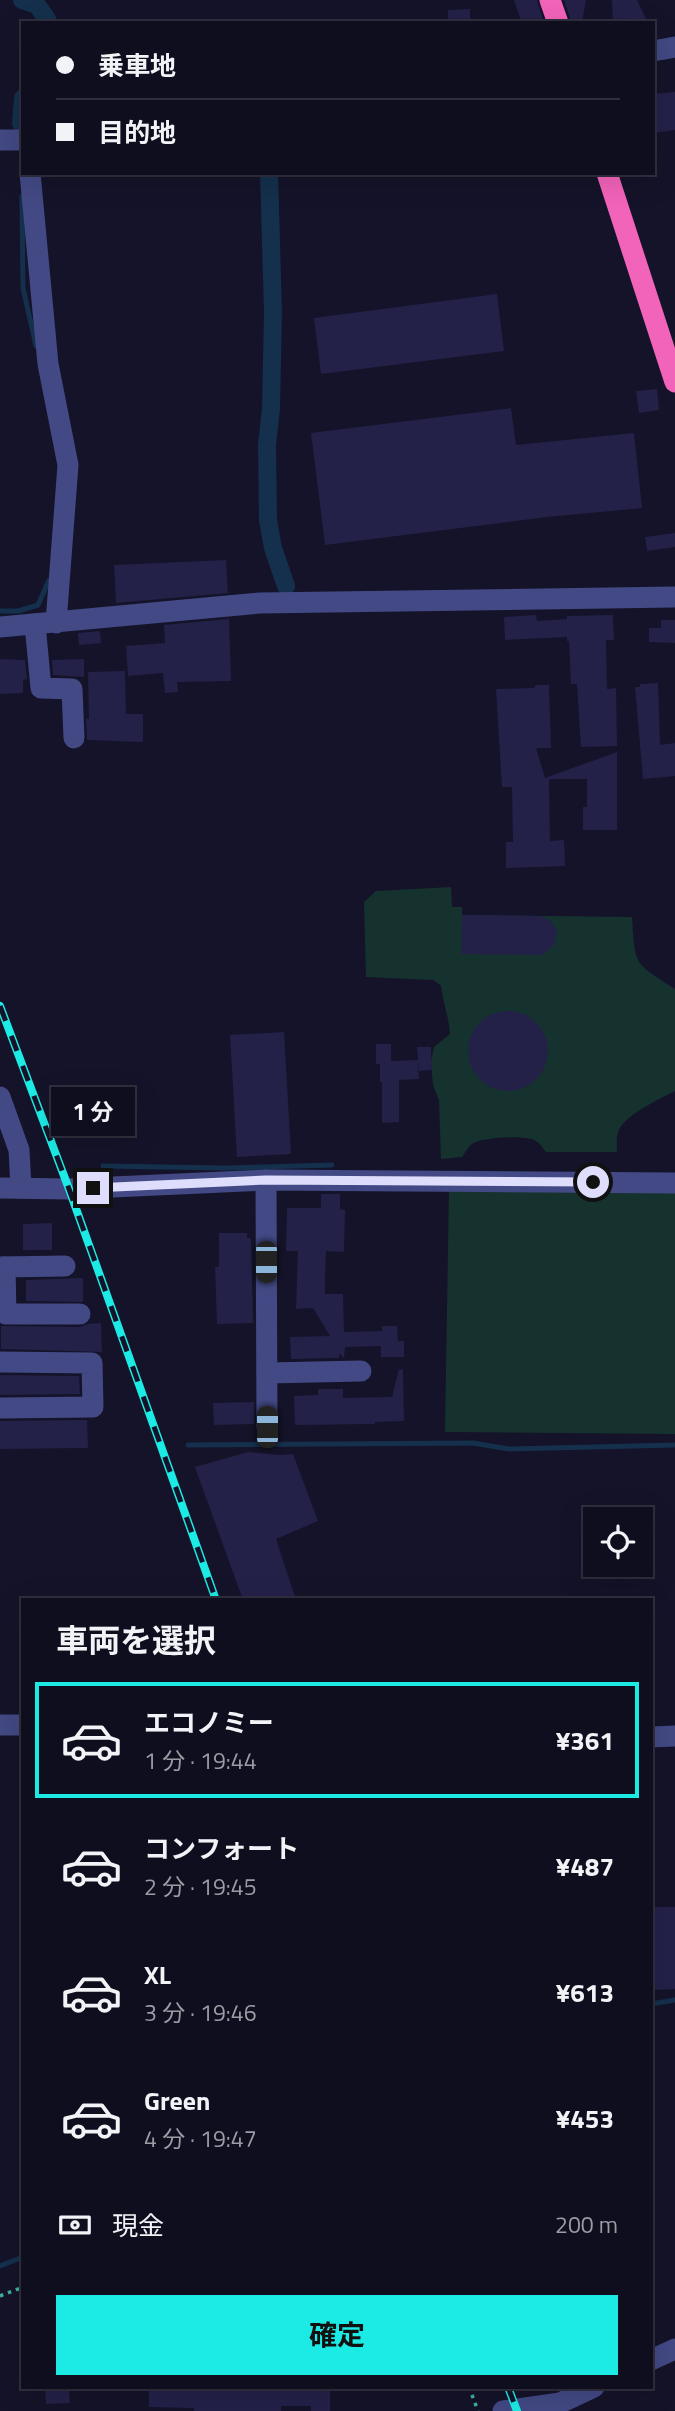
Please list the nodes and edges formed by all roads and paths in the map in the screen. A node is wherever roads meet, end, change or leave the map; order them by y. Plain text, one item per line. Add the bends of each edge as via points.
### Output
1 (550, 0) edge
2 (557, 21) edge
3 (675, 47) edge
4 (655, 51) edge
5 (0, 140) edge
6 (21, 140) edge
7 (30, 175) edge
8 (608, 175) edge
9 (675, 382) edge
10 (675, 597) edge
11 (45, 623) junction
12 (0, 627) edge
13 (74, 738) dead end
14 (0, 1097) edge
15 (266, 1180) junction
16 (675, 1183) edge
17 (10, 1188) edge
18 (65, 1266) dead end
19 (2, 1267) edge
20 (80, 1314) dead end
21 (0, 1362) edge
22 (361, 1371) dead end
23 (267, 1373) junction
24 (0, 1408) edge
25 (267, 1427) dead end
26 (0, 1725) edge
27 (21, 1725) edge
28 (675, 1736) edge
29 (653, 1737) edge
30 (21, 2288) edge
31 (0, 2296) edge
32 (675, 2349) edge
33 (653, 2359) edge
34 (470, 2389) edge
35 (590, 2389) edge
36 (478, 2411) edge
37 (503, 2411) edge

1 - 2 highway
3 - 4 street
5 - 6 street
7 - 11 street via 48,364 68,464
8 - 9 highway
10 - 11 street via 260,603
11 - 12 street
11 - 13 street via 41,688 72,689
14 - 17 street via 19,1150
15 - 16 street
15 - 17 street
15 - 23 street
18 - 19 street
19 - 20 street via 6,1314
21 - 24 street via 92,1363 93,1408
22 - 23 street
23 - 25 street
26 - 27 street
28 - 29 street
30 - 31 path
32 - 33 street
34 - 36 path
35 - 37 street via 560,2403

